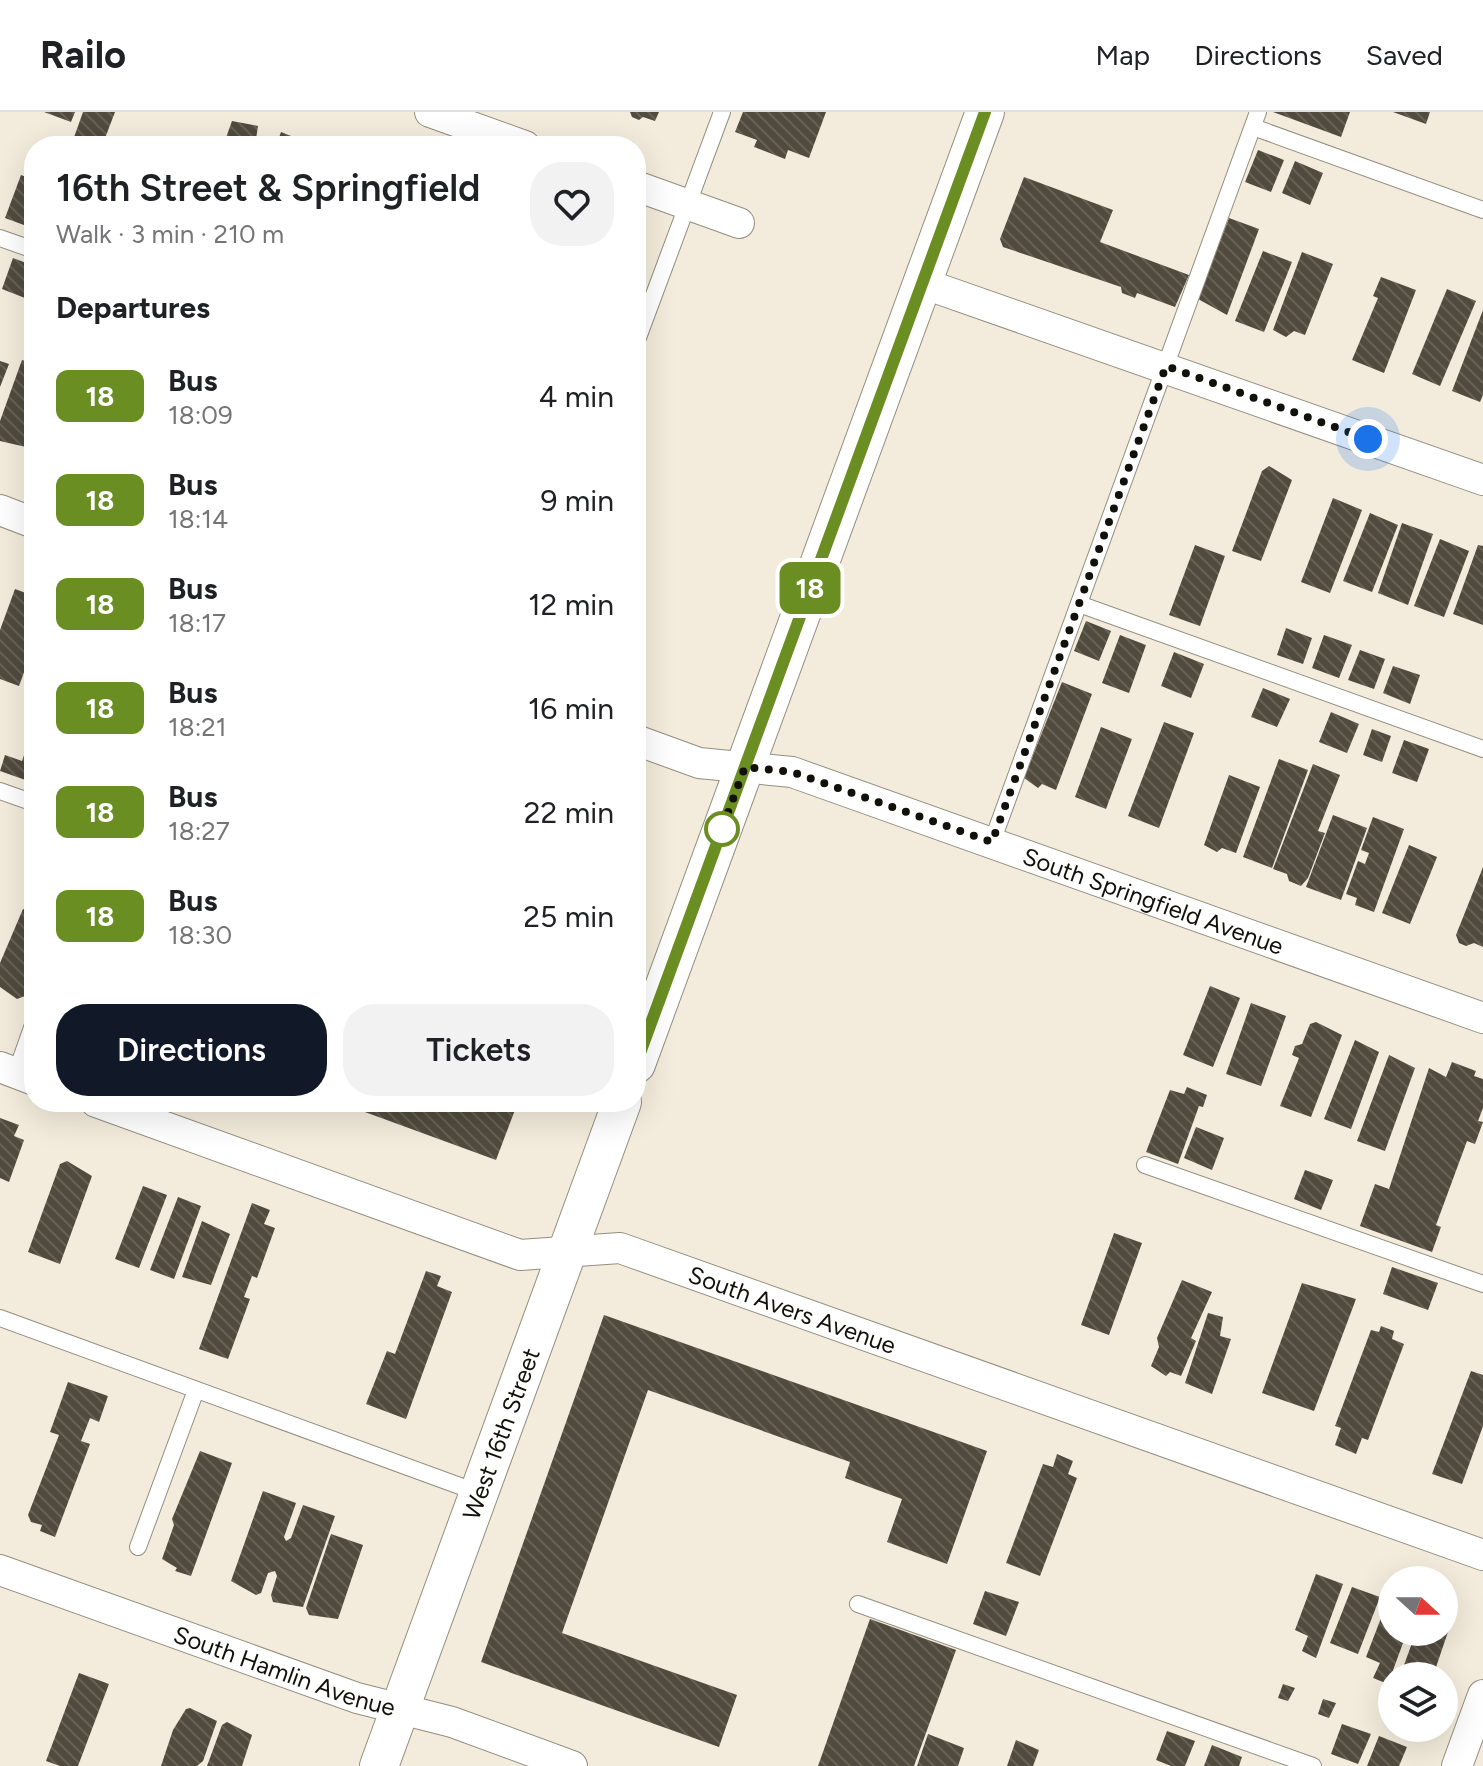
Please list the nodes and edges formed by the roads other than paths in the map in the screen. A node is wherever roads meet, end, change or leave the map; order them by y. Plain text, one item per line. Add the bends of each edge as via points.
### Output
1 (430, 112) edge
2 (722, 112) edge
3 (985, 112) edge
4 (1256, 119) edge
5 (497, 136) edge
6 (646, 190) edge
7 (687, 204) junction
8 (1483, 210) edge
9 (739, 223) dead end
10 (0, 238) edge
11 (24, 246) edge
12 (922, 283) junction
13 (646, 316) edge
14 (1166, 366) junction
15 (1483, 480) edge
16 (0, 510) edge
17 (24, 519) edge
18 (1079, 604) junction
19 (646, 744) edge
20 (1483, 749) edge
21 (745, 767) junction
22 (0, 791) edge
23 (24, 799) edge
24 (992, 842) junction
25 (1483, 1018) edge
26 (646, 1037) edge
27 (24, 1052) edge
28 (17, 1073) edge
29 (124, 1112) edge
30 (618, 1112) edge
31 (1145, 1165) dead end
32 (568, 1250) junction
33 (1483, 1284) edge
34 (0, 1318) edge
35 (196, 1390) junction
36 (479, 1493) junction
37 (138, 1547) dead end
38 (1483, 1555) edge
39 (0, 1570) edge
40 (858, 1604) dead end
41 (1483, 1695) edge
42 (399, 1709) junction
43 (379, 1766) edge
44 (572, 1766) edge
45 (1313, 1766) edge
46 (1457, 1766) edge

1 - 5 street
2 - 7 lane
3 - 12 street
4 - 8 lane
4 - 14 lane
6 - 7 street
7 - 9 street
7 - 13 lane
10 - 11 lane
12 - 14 street
12 - 21 street
14 - 15 street
14 - 18 lane
16 - 17 street
18 - 20 lane
18 - 24 lane
19 - 21 street, South Springfield Avenue via 699,763
21 - 24 street, South Springfield Avenue via 792,772
21 - 26 street
22 - 23 lane
24 - 25 street, South Springfield Avenue
27 - 28 lane
29 - 32 street, South Avers Avenue via 520,1255
30 - 32 street, West 16th Street
31 - 33 lane
32 - 36 street, West 16th Street
32 - 38 street, South Avers Avenue via 620,1248
34 - 35 lane
35 - 36 lane
35 - 37 lane
36 - 42 street, West 16th Street
39 - 42 street, South Hamlin Avenue
40 - 45 lane
41 - 46 street
42 - 43 street, West 16th Street
42 - 44 street, South Hamlin Avenue via 452,1722

